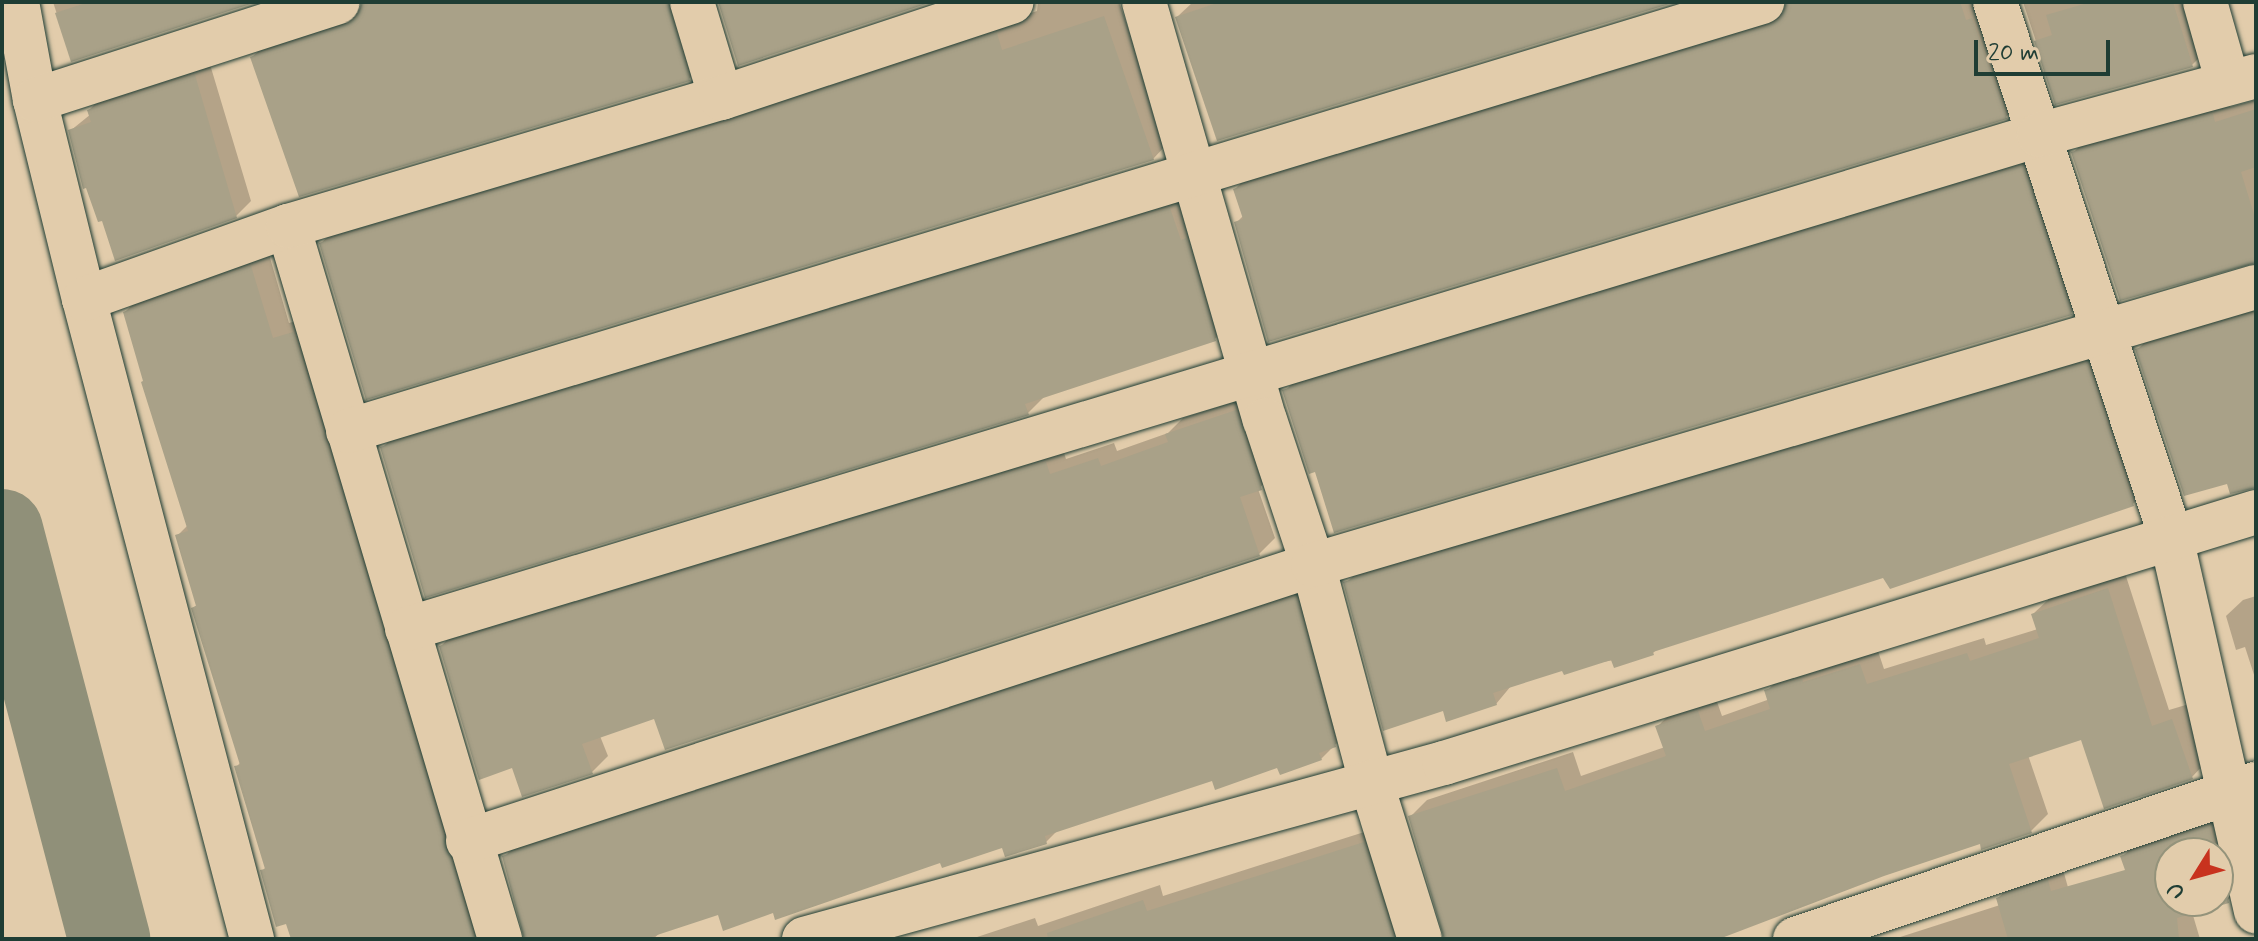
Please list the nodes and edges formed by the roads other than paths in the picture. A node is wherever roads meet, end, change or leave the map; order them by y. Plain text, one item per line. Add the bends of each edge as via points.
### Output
1 (17, 2) edge
2 (338, 2) edge
3 (692, 2) edge
4 (1012, 2) edge
5 (1144, 2) edge
6 (1762, 2) edge
7 (1995, 2) edge
8 (2205, 2) edge
9 (2242, 80) edge
10 (721, 98) junction
11 (35, 100) junction
12 (2039, 135) junction
13 (1193, 173) junction
14 (288, 226) junction
15 (2256, 287) edge
16 (84, 299) junction
17 (2103, 333) junction
18 (1252, 372) junction
19 (348, 431) junction
20 (2256, 512) edge
21 (2171, 537) junction
22 (1313, 565) junction
23 (407, 629) junction
24 (1371, 782) junction
25 (2242, 788) edge
26 (468, 841) junction
27 (2256, 911) edge
28 (252, 939) edge
29 (500, 939) edge
30 (804, 939) edge
31 (1420, 939) edge
32 (1795, 939) edge

1 - 11 street
2 - 11 street
3 - 10 street
4 - 10 street
5 - 13 street
6 - 13 street
7 - 12 street
8 - 9 street
9 - 12 street
10 - 14 street
11 - 16 street
12 - 17 street
12 - 18 street
13 - 18 street
13 - 19 street
14 - 16 street
14 - 19 street
15 - 17 street
16 - 28 street
17 - 21 street
17 - 22 street
18 - 22 street
18 - 23 street
19 - 23 street
20 - 21 street
21 - 24 street
21 - 25 street
22 - 24 street
22 - 26 street
23 - 26 street
24 - 30 street
24 - 31 street
25 - 27 street
25 - 32 street
26 - 29 street

